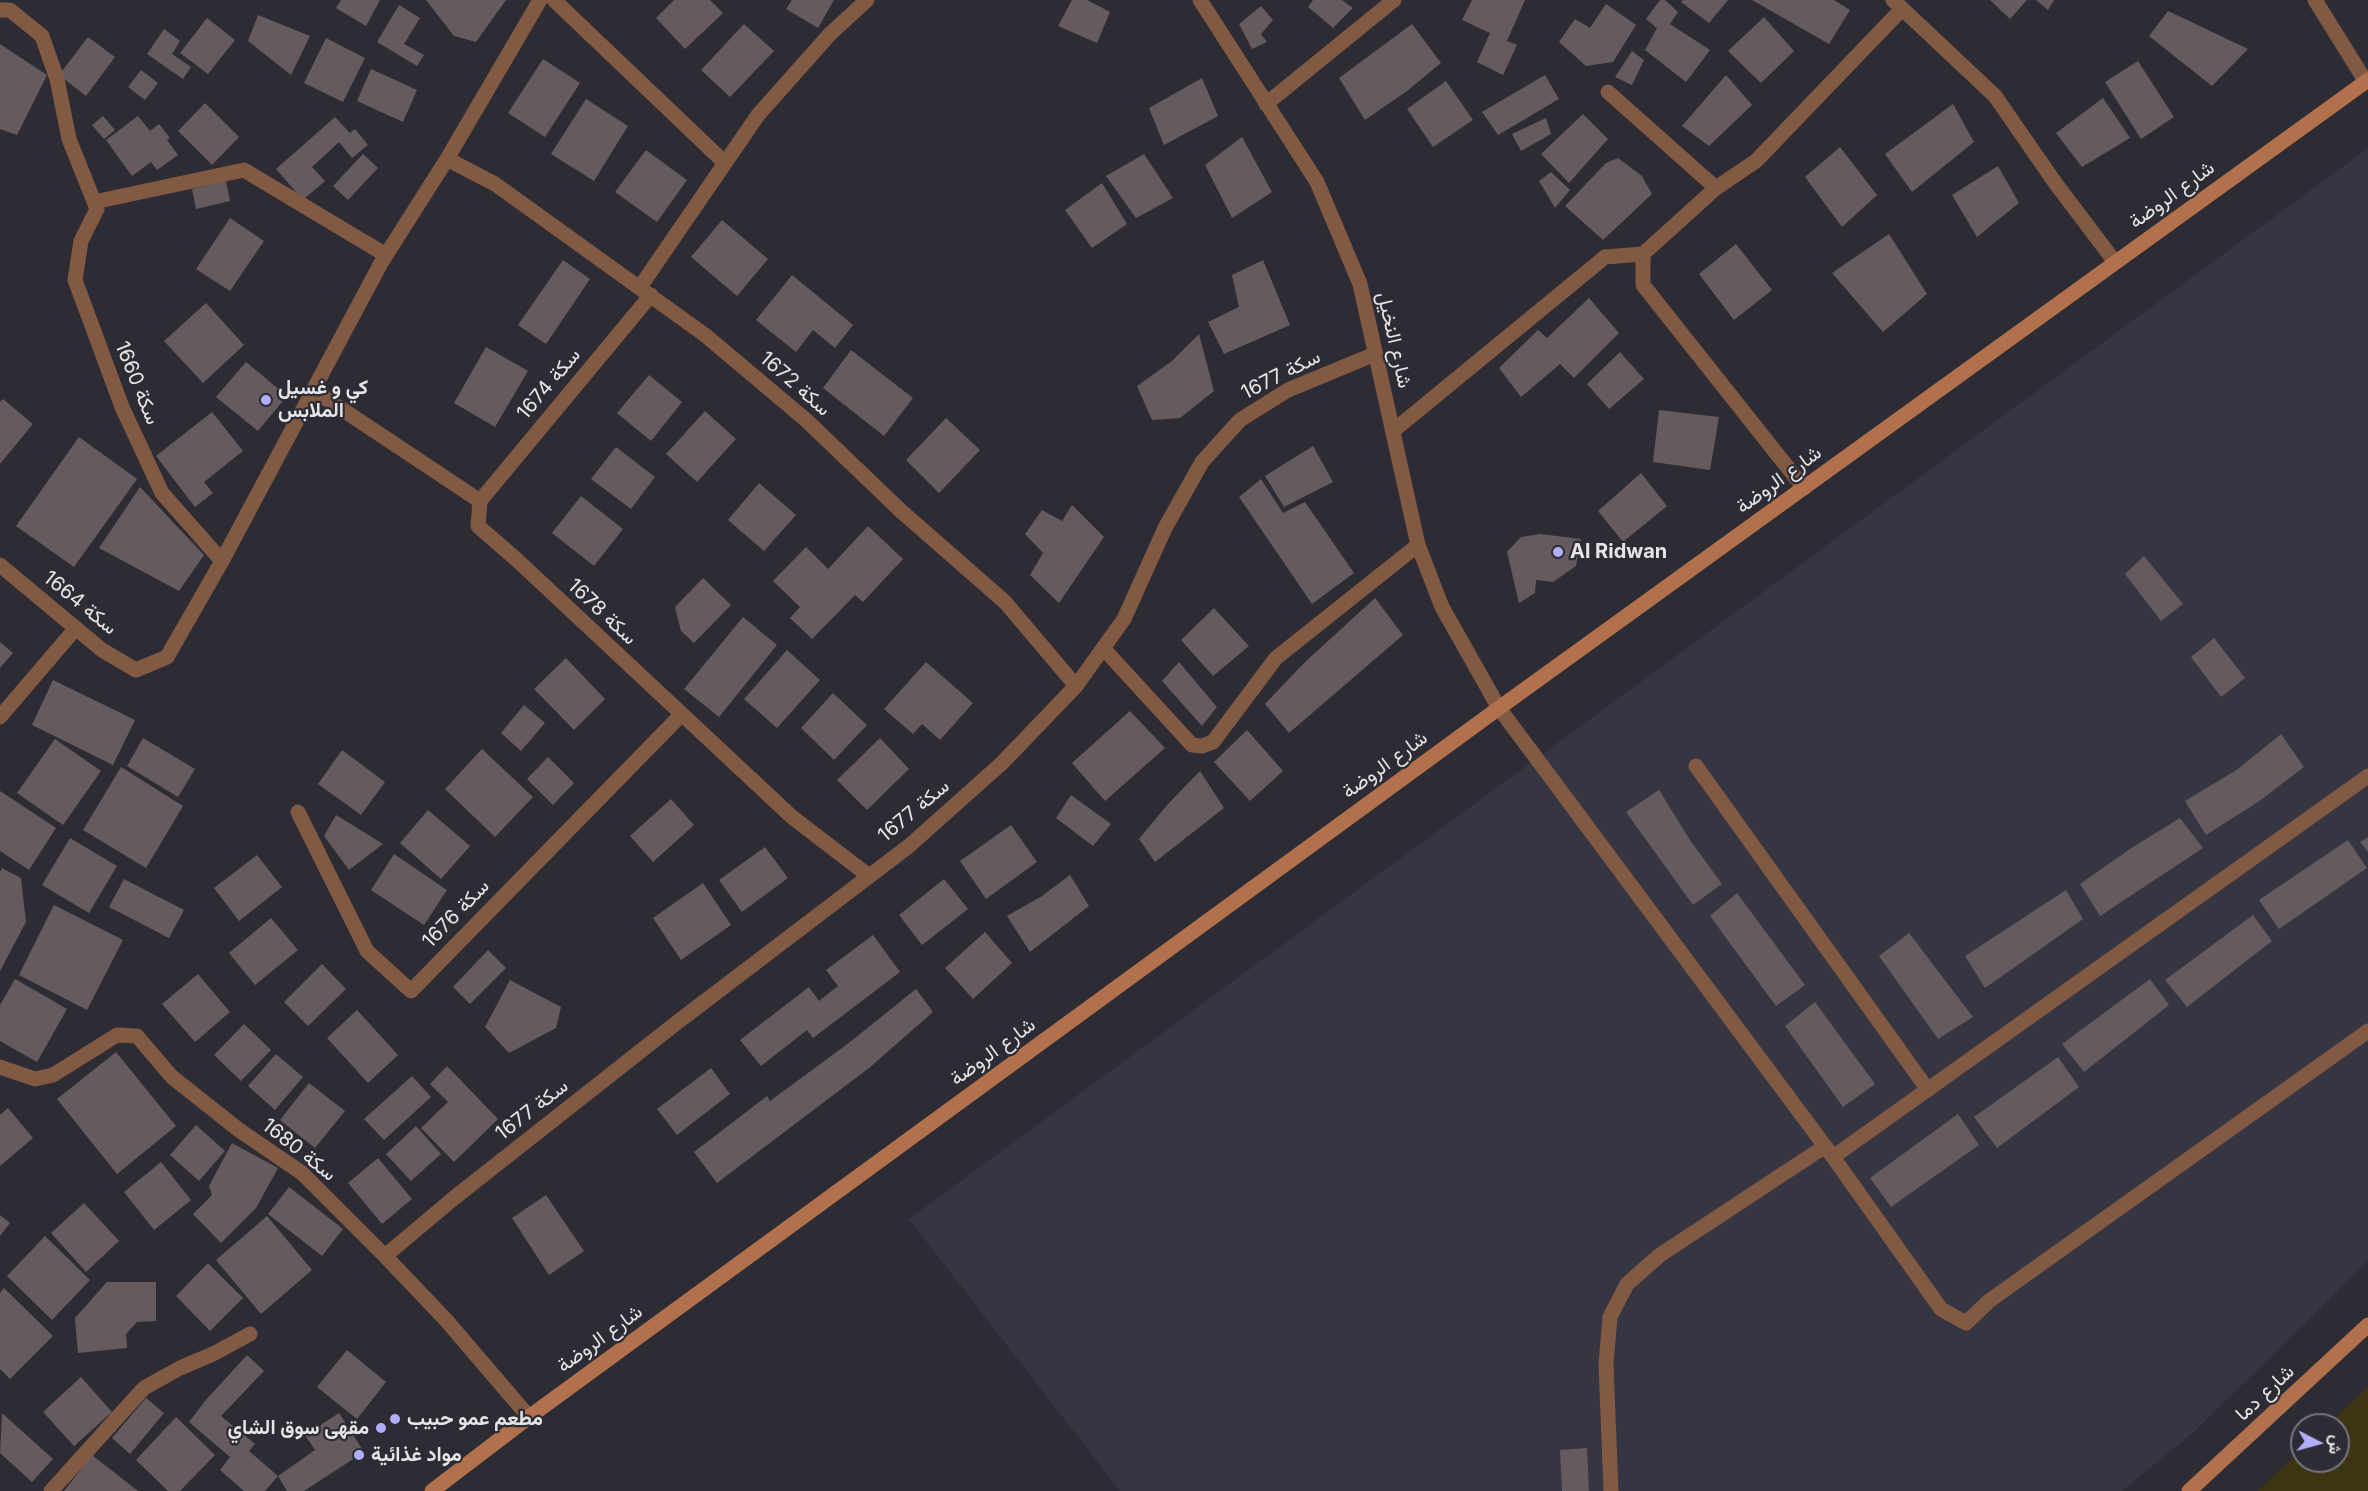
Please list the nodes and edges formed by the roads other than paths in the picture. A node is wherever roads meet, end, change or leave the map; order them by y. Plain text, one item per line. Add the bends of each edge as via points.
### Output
1 (540, 0) edge
2 (554, 0) edge
3 (867, 0) edge
4 (1200, 0) edge
5 (1394, 0) edge
6 (2315, 0) edge
7 (1898, 4) edge
8 (0, 10) edge
9 (2367, 81) edge
10 (1608, 92) dead end
11 (1266, 104) junction
12 (447, 159) junction
13 (725, 164) junction
14 (1716, 188) junction
15 (94, 202) junction
16 (1643, 254) junction
17 (386, 255) junction
18 (2115, 262) junction
19 (645, 291) junction
20 (1375, 354) junction
21 (313, 390) junction
22 (1393, 431) junction
23 (1804, 488) junction
24 (480, 501) junction
25 (1418, 545) junction
26 (222, 561) junction
27 (0, 565) edge
28 (76, 628) junction
29 (1103, 648) junction
30 (1076, 686) junction
31 (1499, 708) junction
32 (682, 714) junction
33 (0, 717) edge
34 (1696, 766) dead end
35 (2368, 776) edge
36 (298, 812) dead end
37 (869, 876) junction
38 (2368, 1031) edge
39 (0, 1067) edge
40 (1928, 1090) junction
41 (1828, 1152) junction
42 (385, 1256) junction
43 (2368, 1325) edge
44 (250, 1334) dead end
45 (529, 1417) junction
46 (51, 1491) edge
47 (432, 1491) edge
48 (1611, 1491) edge
49 (2189, 1491) edge

1 - 12 street
2 - 13 street
3 - 13 street, سكة 1674 via 830,34 758,115
4 - 11 street, شارع النخيل
5 - 11 street
6 - 9 street
7 - 14 street via 1756,161
7 - 18 street via 1995,96
8 - 15 street via 10,10 42,36 57,78 69,138
9 - 18 main road, شارع الروضة
10 - 14 street
11 - 20 street, شارع النخيل via 1317,182 1360,284
12 - 17 street
12 - 19 street, سكة 1672 via 495,184
13 - 19 street, سكة 1674
14 - 16 street
15 - 17 street via 244,170
15 - 26 street, سكة 1660 via 97,209 81,241 75,280 89,320 122,407 162,493
16 - 22 street via 1605,257
16 - 23 street via 1643,285
17 - 21 street
18 - 23 main road, شارع الروضة
19 - 24 street, سكة 1674
19 - 30 street, سكة 1672 via 705,335 806,420 901,511 1005,602
20 - 22 street, شارع النخيل
20 - 29 street, سكة 1677 via 1287,390 1240,420 1202,462 1165,528 1124,619
21 - 24 street
21 - 26 street
22 - 25 street, شارع النخيل
23 - 31 main road, شارع الروضة
24 - 32 street, سكة 1678 via 478,526
25 - 29 street via 1276,658 1213,741 1202,746 1192,745
25 - 31 street, شارع النخيل via 1442,608
26 - 28 street, سكة 1664 via 167,657 136,670 102,650
27 - 28 street, سكة 1664
28 - 33 street
29 - 30 street, سكة 1677
30 - 37 street, سكة 1677 via 1002,763 909,846
31 - 41 street, شارع النخيل
31 - 45 main road, شارع الروضة
32 - 36 street, سكة 1676 via 411,991 367,951
32 - 37 street, سكة 1678 via 792,817
34 - 40 street
35 - 40 street
37 - 42 street, سكة 1677 via 675,1024
38 - 41 street, شارع النخيل via 1989,1301 1966,1323 1941,1308
39 - 42 street, سكة 1680 via 35,1079 52,1076 117,1035 137,1036 172,1077 302,1173
40 - 41 street
41 - 48 street via 1660,1256 1627,1284 1610,1317 1606,1364
42 - 45 street, سكة 1680
43 - 49 main road, شارع دما
44 - 46 street via 144,1388
45 - 47 main road, شارع الروضة

